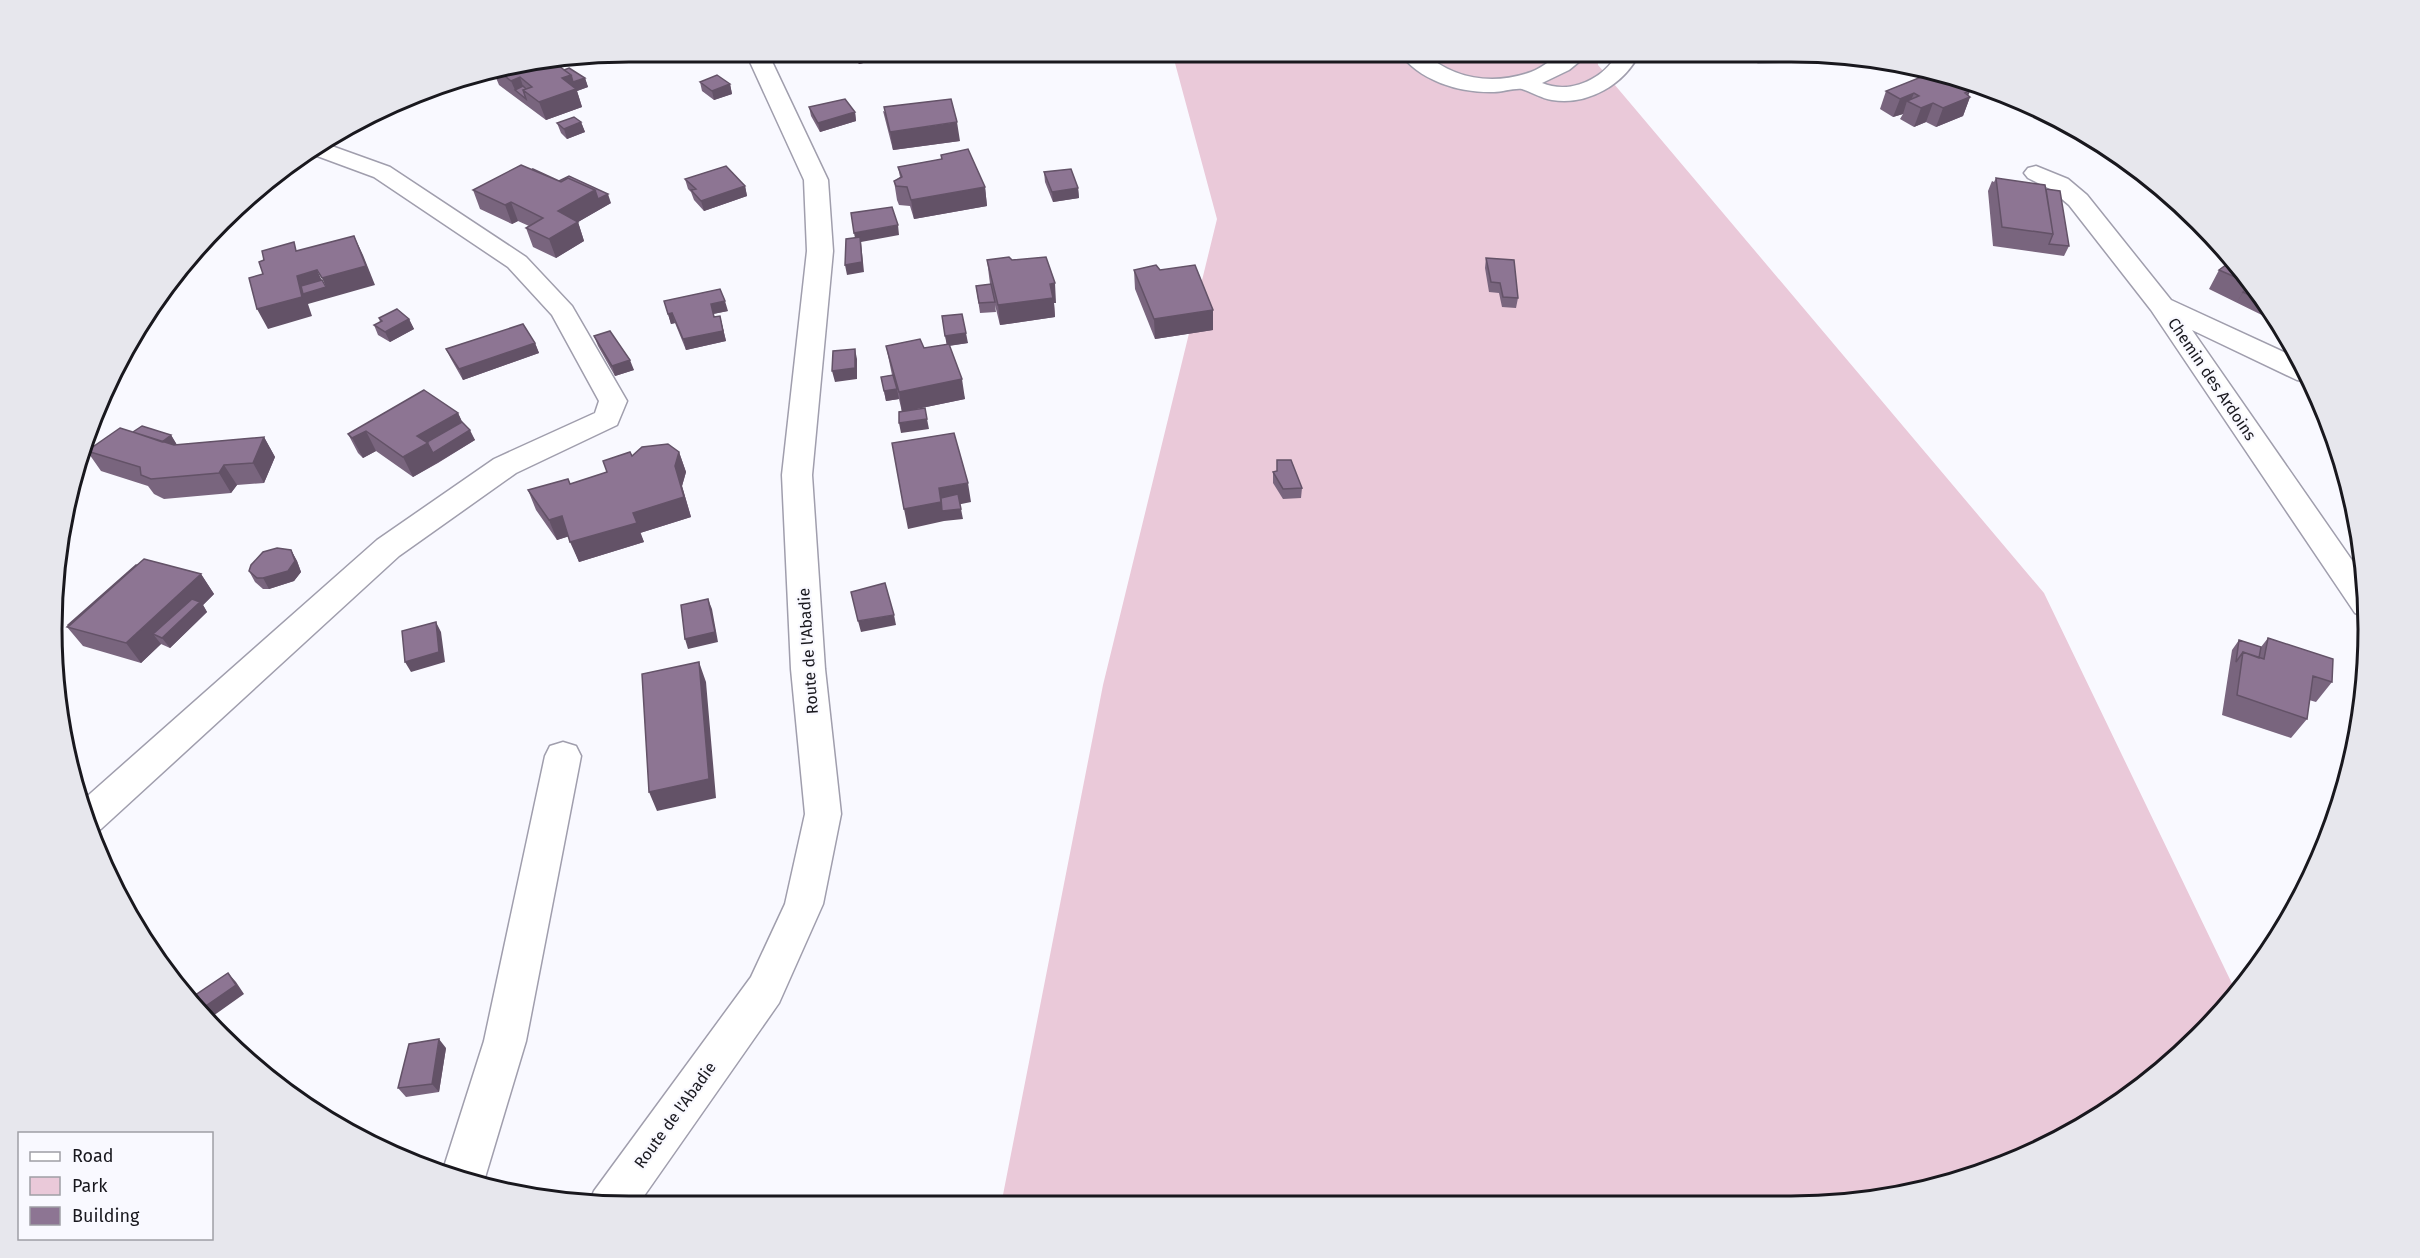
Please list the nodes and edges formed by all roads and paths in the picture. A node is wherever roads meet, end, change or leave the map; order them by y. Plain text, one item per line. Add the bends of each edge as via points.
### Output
1 (761, 62) edge
2 (1420, 62) edge
3 (1550, 62) edge
4 (1566, 62) edge
5 (1624, 62) edge
6 (1557, 69) junction
7 (1524, 82) junction
8 (324, 151) edge
9 (2036, 173) dead end
10 (2161, 305) junction
11 (2295, 368) edge
12 (2357, 592) edge
13 (563, 756) dead end
14 (93, 814) edge
15 (465, 1172) edge
16 (617, 1196) edge

1 - 16 street, Route de l'Abadie via 816,180 820,251 797,475 808,669 823,814 804,904 765,990
2 - 7 street via 1449,80 1500,85
3 - 6 street
4 - 6 street
5 - 7 street via 1605,82 1574,93 1543,92
6 - 7 street
8 - 14 street via 382,172 517,262 563,312 613,401 607,418 505,466 388,548
9 - 10 street, Chemin des Ardoins via 2059,184 2078,200
10 - 11 street
10 - 12 street, Chemin des Ardoins
13 - 15 street via 505,1041

